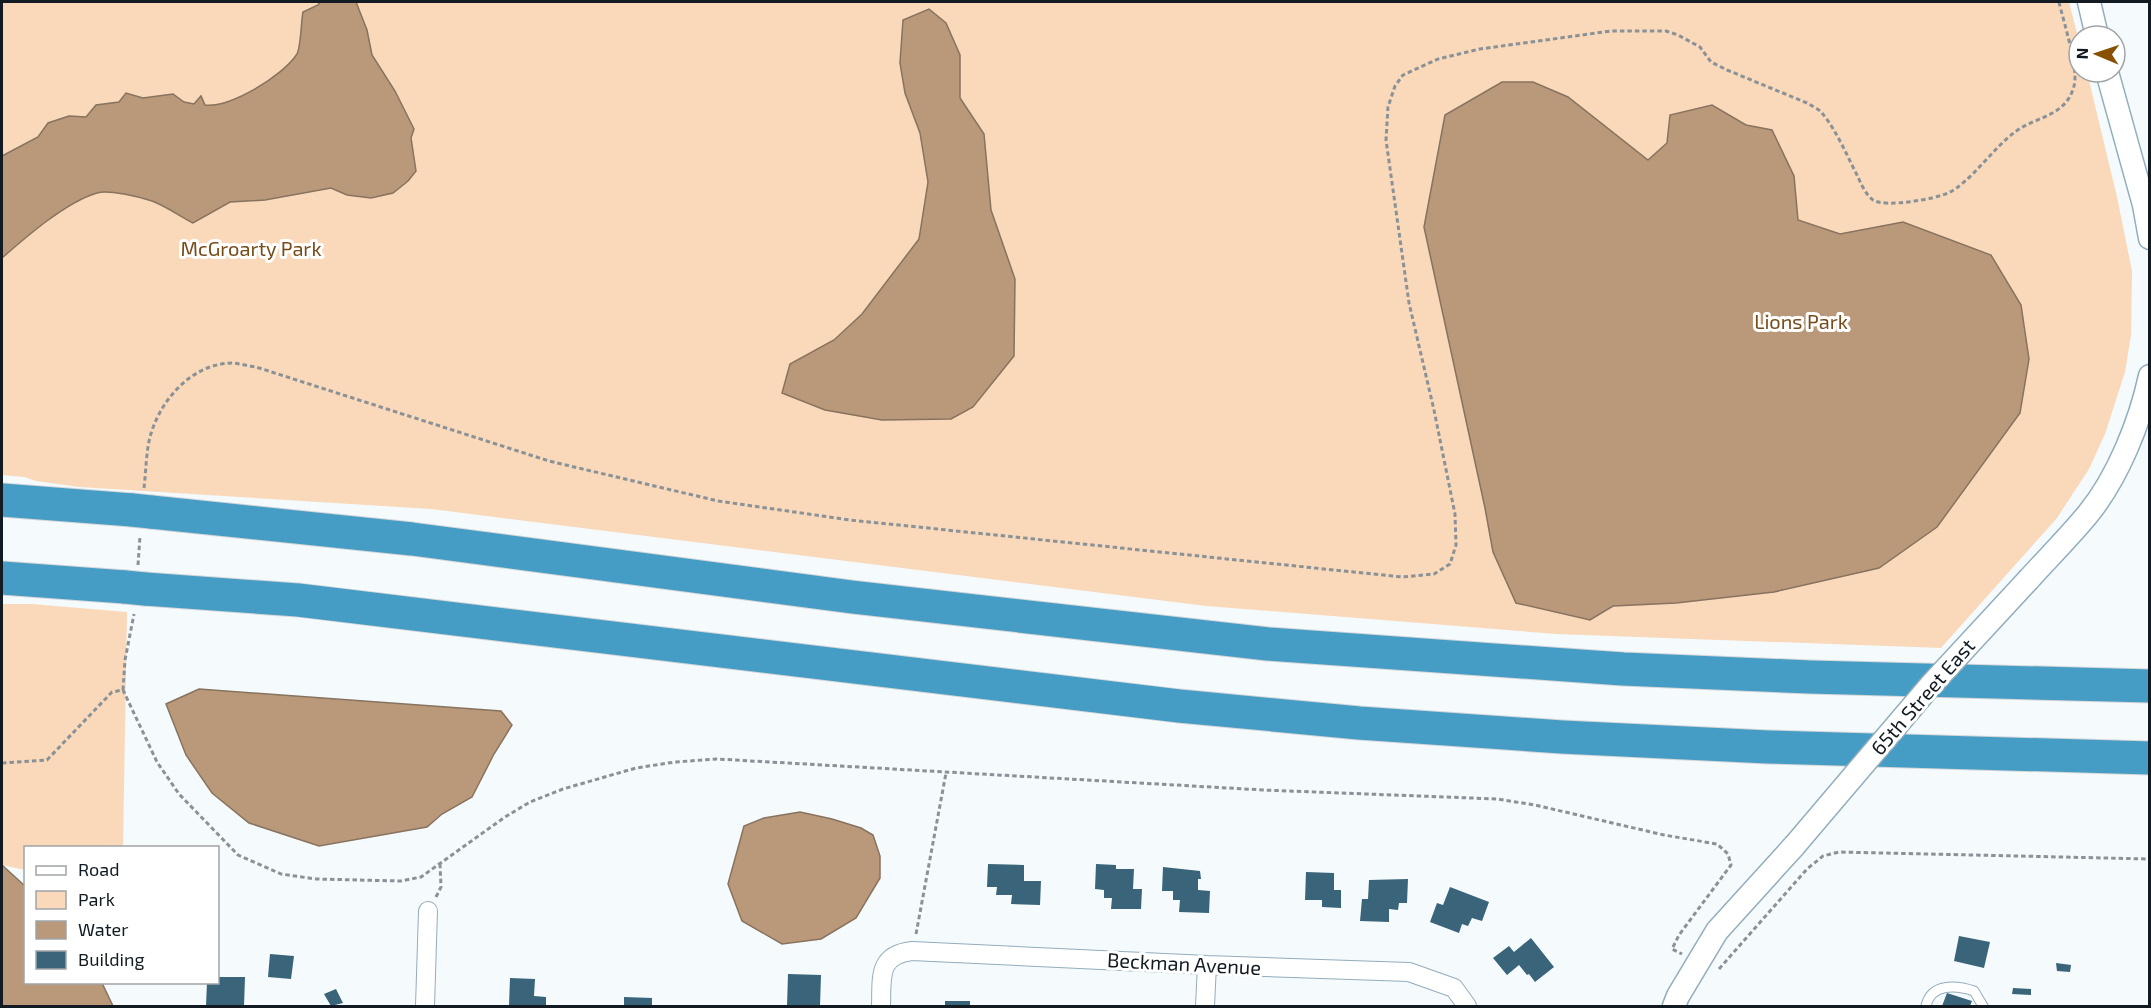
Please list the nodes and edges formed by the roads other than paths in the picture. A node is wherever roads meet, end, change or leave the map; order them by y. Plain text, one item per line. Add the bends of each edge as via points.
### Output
1 (2088, 2) edge
2 (2094, 24) edge
3 (2110, 84) edge
4 (2150, 238) edge
5 (2150, 376) edge
6 (2, 500) edge
7 (5, 579) edge
8 (2150, 686) edge
9 (2150, 758) edge
10 (428, 911) road end
11 (1207, 965) junction
12 (425, 1006) edge
13 (881, 1006) edge
14 (1205, 1006) edge
15 (1467, 1006) edge
16 (1674, 1006) edge
17 (1926, 1006) edge
18 (1983, 1006) edge

1 - 2 street
3 - 4 street
5 - 16 street, 65th Street East, bridge via 2144,404 2118,466 2089,512 1930,686 1717,931
6 - 8 highway via 412,539 852,597 1268,644 1623,669
7 - 9 highway via 298,600 1179,706 1359,723 1768,747
10 - 12 street
11 - 13 street, Beckman Avenue via 901,952 884,967
11 - 14 street
11 - 15 street, Beckman Avenue via 1408,972 1454,988
17 - 18 lane via 1937,990 1947,986 1974,991

